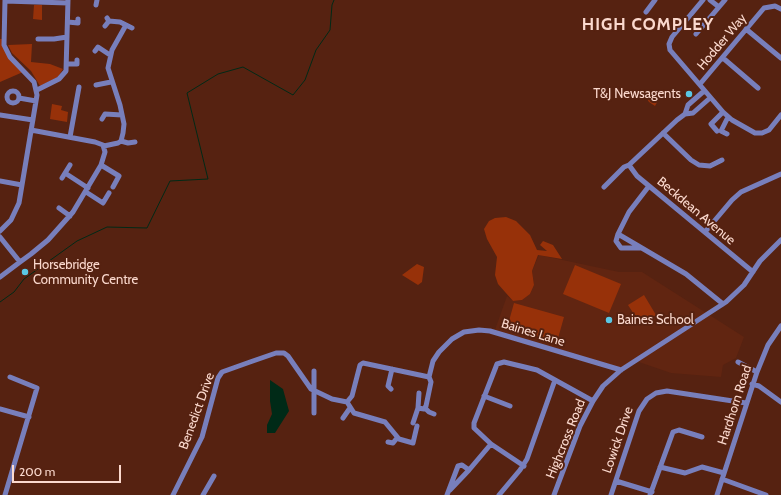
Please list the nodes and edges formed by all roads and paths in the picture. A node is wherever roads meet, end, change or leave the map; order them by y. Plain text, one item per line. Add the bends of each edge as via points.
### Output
1 (656, 0) edge
2 (702, 0) edge
3 (710, 0) edge
4 (725, 0) edge
5 (5, 1) edge
6 (38, 1) edge
7 (68, 2) edge
8 (719, 8) junction
9 (781, 9) edge
10 (646, 12) dead end
11 (78, 19) dead end
12 (68, 22) junction
13 (105, 26) dead end
14 (746, 29) junction
15 (699, 33) dead end
16 (40, 37) dead end
17 (67, 37) junction
18 (97, 47) dead end
19 (110, 55) junction
20 (723, 58) junction
21 (781, 58) edge
22 (77, 60) dead end
23 (67, 64) junction
24 (99, 82) dead end
25 (112, 82) junction
26 (700, 84) junction
27 (79, 87) dead end
28 (758, 88) dead end
29 (37, 90) junction
30 (704, 91) junction
31 (19, 98) dead end
32 (710, 98) junction
33 (36, 101) junction
34 (723, 112) junction
35 (685, 114) junction
36 (0, 115) edge
37 (103, 115) dead end
38 (122, 115) junction
39 (781, 115) edge
40 (728, 117) junction
41 (33, 120) junction
42 (31, 130) junction
43 (717, 131) dead end
44 (663, 133) junction
45 (727, 134) dead end
46 (70, 137) junction
47 (121, 141) junction
48 (135, 142) dead end
49 (104, 146) junction
50 (722, 160) dead end
51 (70, 165) dead end
52 (102, 165) junction
53 (629, 165) junction
54 (781, 174) edge
55 (0, 181) edge
56 (22, 185) junction
57 (649, 186) junction
58 (113, 187) dead end
59 (604, 187) dead end
60 (87, 190) junction
61 (109, 193) dead end
62 (59, 208) dead end
63 (70, 216) junction
64 (0, 231) edge
65 (704, 232) junction
66 (618, 234) junction
67 (0, 237) edge
68 (781, 240) edge
69 (641, 248) junction
70 (20, 262) junction
71 (0, 268) edge
72 (752, 272) junction
73 (2, 275) edge
74 (723, 304) junction
75 (781, 326) edge
76 (740, 365) dead end
77 (392, 369) junction
78 (621, 370) junction
79 (314, 371) dead end
80 (757, 372) junction
81 (10, 377) dead end
82 (429, 377) junction
83 (555, 380) junction
84 (752, 384) junction
85 (388, 388) dead end
86 (314, 390) junction
87 (419, 393) dead end
88 (484, 396) junction
89 (593, 401) junction
90 (348, 402) junction
91 (746, 402) junction
92 (781, 402) edge
93 (510, 406) dead end
94 (350, 408) junction
95 (418, 408) junction
96 (425, 408) junction
97 (0, 409) edge
98 (314, 413) dead end
99 (434, 414) dead end
100 (29, 417) junction
101 (343, 418) dead end
102 (398, 438) junction
103 (699, 438) dead end
104 (388, 442) dead end
105 (491, 444) junction
106 (524, 466) junction
107 (660, 467) junction
108 (469, 470) junction
109 (724, 473) junction
110 (214, 476) dead end
111 (722, 479) junction
112 (616, 481) junction
113 (448, 493) edge
114 (651, 493) edge
115 (5, 495) edge
116 (173, 495) edge
117 (203, 495) edge
118 (499, 495) edge
119 (554, 495) edge
120 (611, 495) edge
121 (717, 495) edge
122 (766, 495) edge

1 - 10 street
2 - 26 street via 669,44 670,50
3 - 8 street
4 - 8 street
5 - 6 street
5 - 29 street via 4,45 10,57 34,82
6 - 7 street
7 - 12 street
8 - 15 street
9 - 14 street, Hodder Way via 775,6 764,8
11 - 12 street via 78,23
12 - 17 street
13 - 19 street via 108,20 129,26
14 - 20 street, Hodder Way
14 - 21 street
16 - 17 street
17 - 23 street
18 - 19 street
19 - 25 street via 108,68
20 - 26 street, Hodder Way
20 - 28 street
22 - 23 street via 77,64
23 - 29 street via 61,78
24 - 25 street
25 - 38 street
26 - 30 street
27 - 46 street via 75,93
29 - 33 street
30 - 32 street
30 - 35 street via 688,105
31 - 33 street
32 - 34 street
32 - 35 street via 693,113
33 - 41 street
34 - 40 street
34 - 43 street via 710,124
35 - 44 street
36 - 41 street
37 - 38 street
38 - 47 street via 124,129
39 - 40 street via 769,130 758,134
40 - 45 street via 721,130
41 - 42 street
42 - 46 street
42 - 56 street
44 - 50 street via 699,165 710,166
44 - 53 street
46 - 49 street
47 - 48 street
47 - 49 street
49 - 52 street
51 - 60 street via 64,176
52 - 58 street via 119,176
52 - 60 street
53 - 57 street, Beckdean Avenue
53 - 59 street
54 - 65 street via 741,192
55 - 56 street
56 - 64 street via 15,212
57 - 65 street, Beckdean Avenue
57 - 66 street via 629,212
60 - 61 street via 103,204
60 - 63 street
62 - 63 street
63 - 70 street via 48,240
65 - 72 street, Beckdean Avenue
66 - 69 street
66 - 69 street via 616,241 621,248
67 - 70 street
68 - 72 street, Highcross Road
69 - 74 street via 693,279
70 - 73 street
71 - 73 street
72 - 74 street, Highcross Road via 738,292
74 - 78 street, Highcross Road
75 - 80 street, Hardhorn Road via 768,345
76 - 80 street
77 - 82 street
77 - 85 street
77 - 90 street via 364,362 361,364 353,394
78 - 82 street, Baines Lane via 482,330 464,332 439,350
78 - 89 street, Highcross Road via 603,386
79 - 86 street
80 - 84 street, Hardhorn Road
81 - 100 street via 37,388
82 - 96 street via 431,382
83 - 88 street via 537,370 501,361 497,364
83 - 89 street
83 - 106 street
84 - 91 street, Hardhorn Road
84 - 92 street
86 - 90 street, Benedict Drive via 332,399
86 - 98 street
86 - 116 street, Benedict Drive via 288,356 280,353 222,372 218,378 202,437
87 - 95 street
88 - 93 street
88 - 105 street via 473,425
89 - 119 street, Highcross Road via 580,426
90 - 94 street
91 - 109 street, Hardhorn Road
91 - 112 street, Lowick Drive via 667,391 656,393 640,407
94 - 101 street
94 - 102 street via 356,414 385,422
95 - 96 street
95 - 102 street via 412,445
96 - 99 street
97 - 100 street
100 - 115 street
102 - 104 street via 393,443
103 - 107 street via 675,431
105 - 106 street
105 - 108 street
106 - 118 street
107 - 109 street via 685,473 702,467
107 - 114 street
108 - 113 street
108 - 113 street via 462,465 458,466
109 - 111 street, Hardhorn Road
110 - 117 street
111 - 121 street, Hardhorn Road
111 - 122 street
112 - 114 street
112 - 120 street, Lowick Drive

